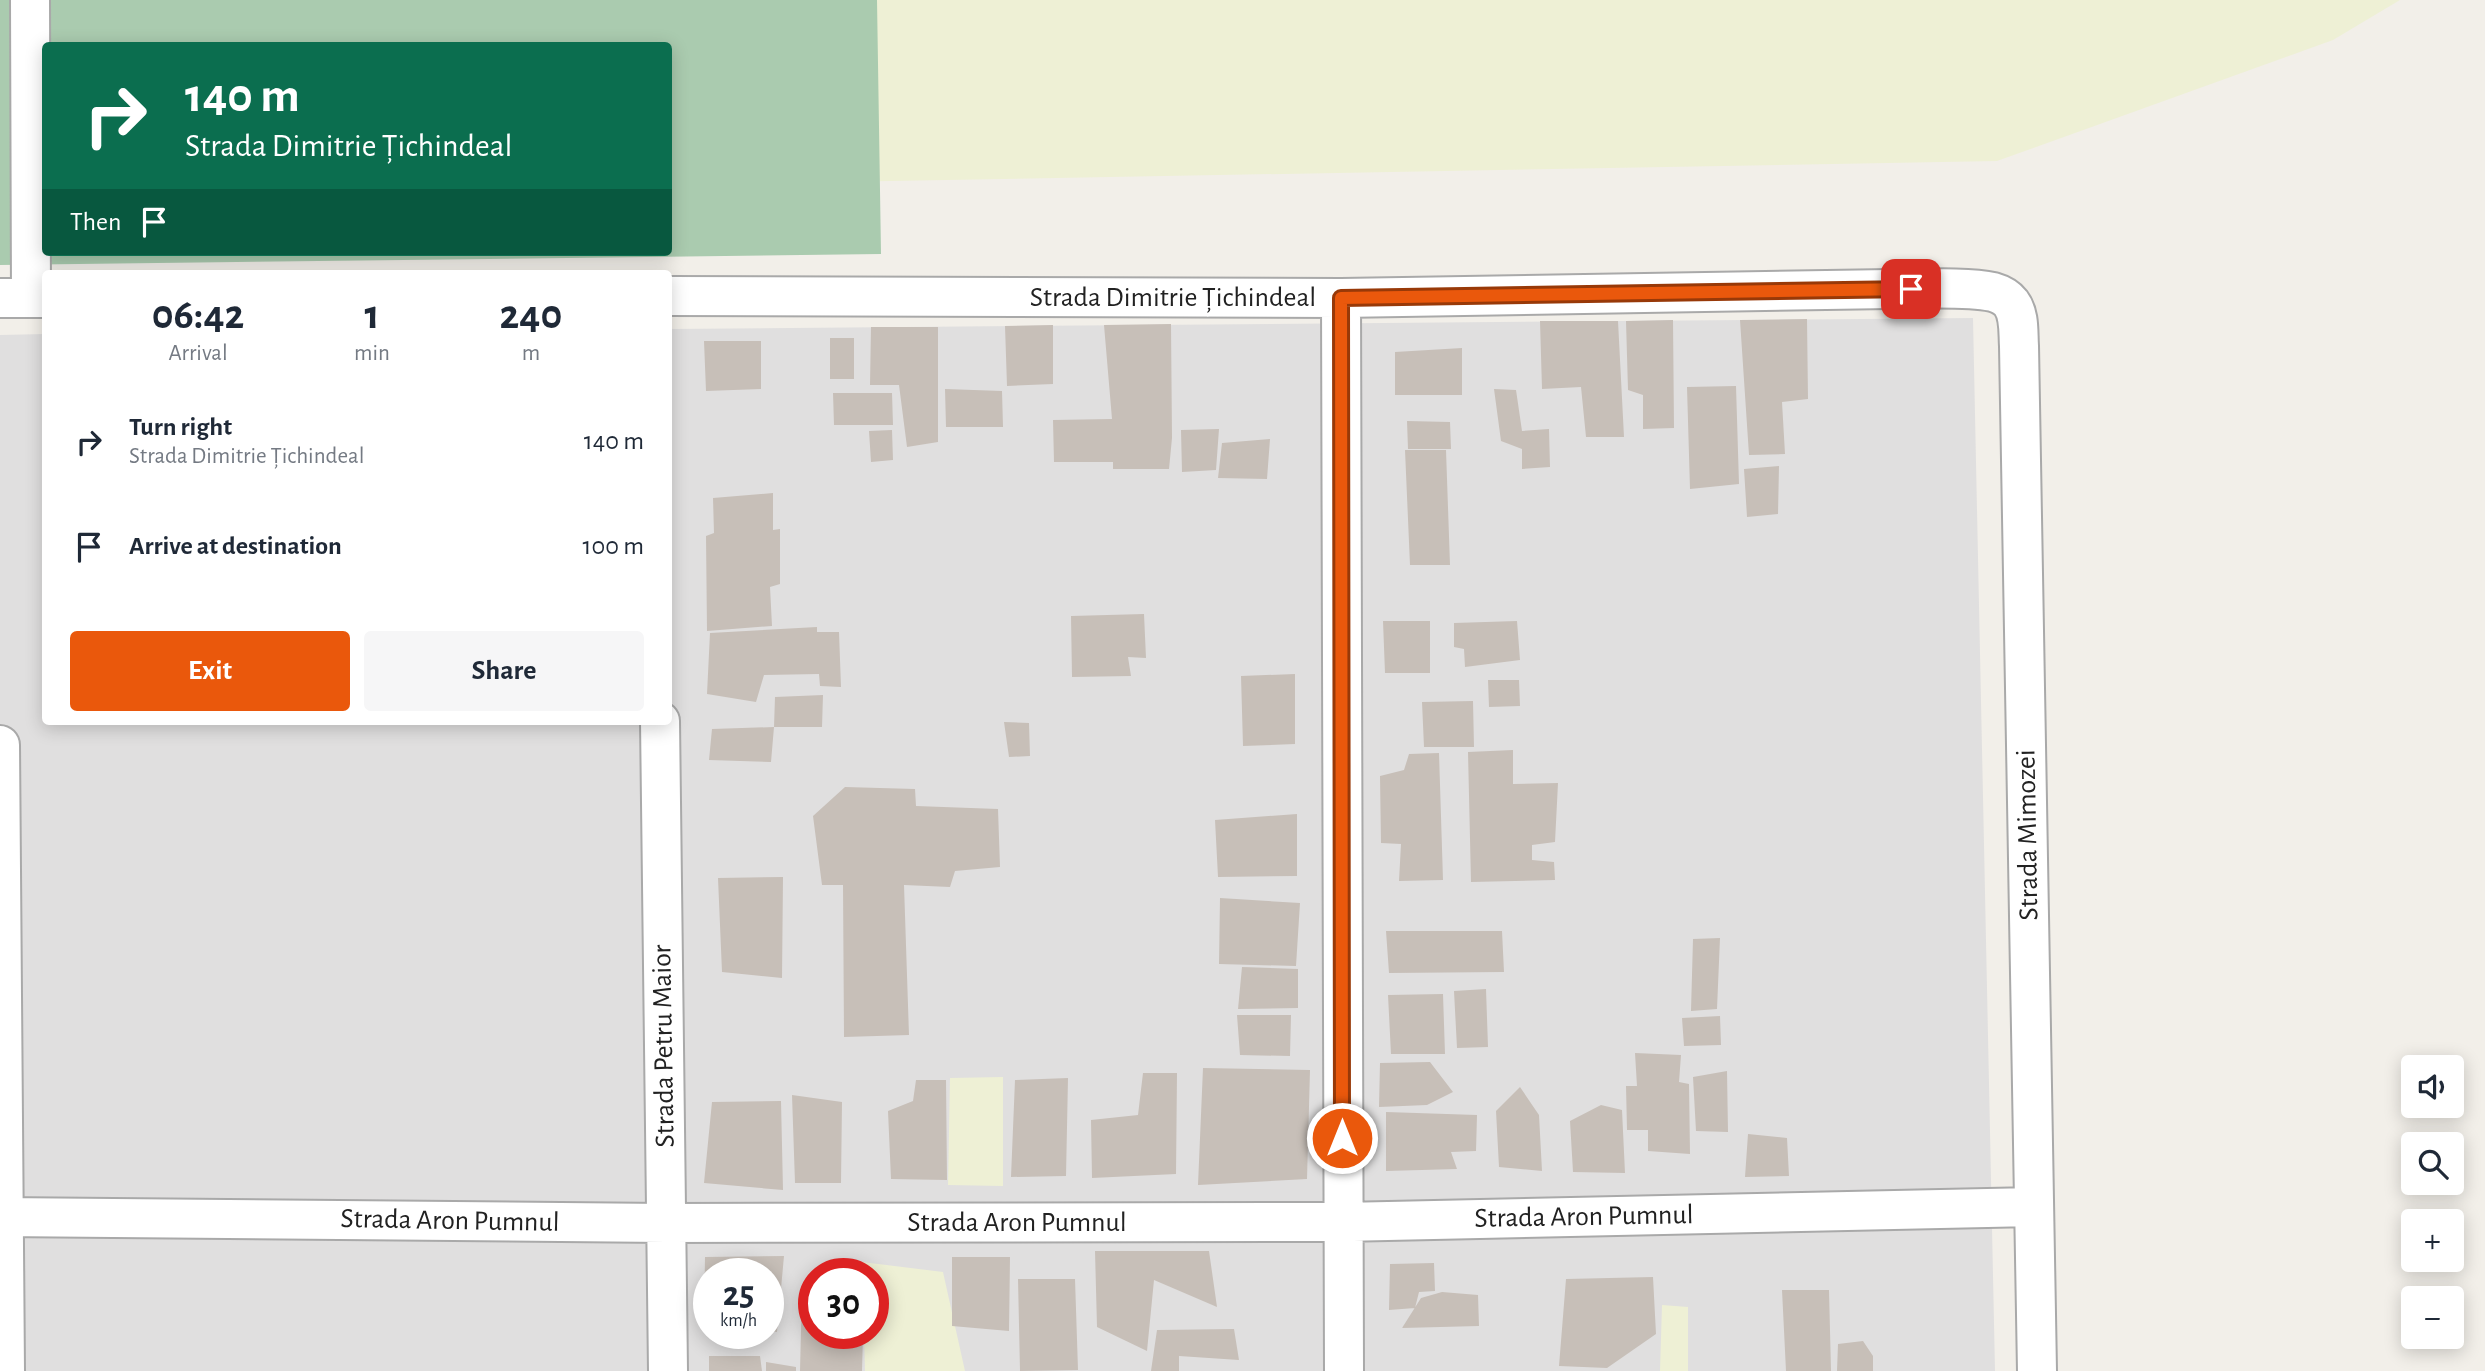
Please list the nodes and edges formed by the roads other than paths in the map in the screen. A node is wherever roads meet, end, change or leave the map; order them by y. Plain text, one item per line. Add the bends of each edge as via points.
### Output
1 (30, 0) edge
2 (672, 296) edge
3 (26, 298) edge
4 (1341, 298) junction
5 (2010, 301) joint
6 (660, 725) edge
7 (0, 745) edge
8 (2034, 1207) junction
9 (2, 1217) edge
10 (1342, 1222) junction
11 (666, 1223) junction
12 (5, 1371) edge
13 (668, 1371) edge
14 (1344, 1371) edge
15 (2037, 1371) edge

1 - 3 street
2 - 4 street, Strada Dimitrie Țichindeal
4 - 5 street, Strada Dimitrie Țichindeal via 1890,289 1993,292
4 - 10 street
5 - 8 street, Strada Mimozei via 2018,318 2019,346
6 - 11 street, Strada Petru Maior
7 - 9 street
8 - 10 street, Strada Aron Pumnul
8 - 15 street, Strada Mimozei
9 - 11 street, Strada Aron Pumnul
9 - 12 street
10 - 11 street, Strada Aron Pumnul
10 - 14 street
11 - 13 street, Strada Petru Maior

